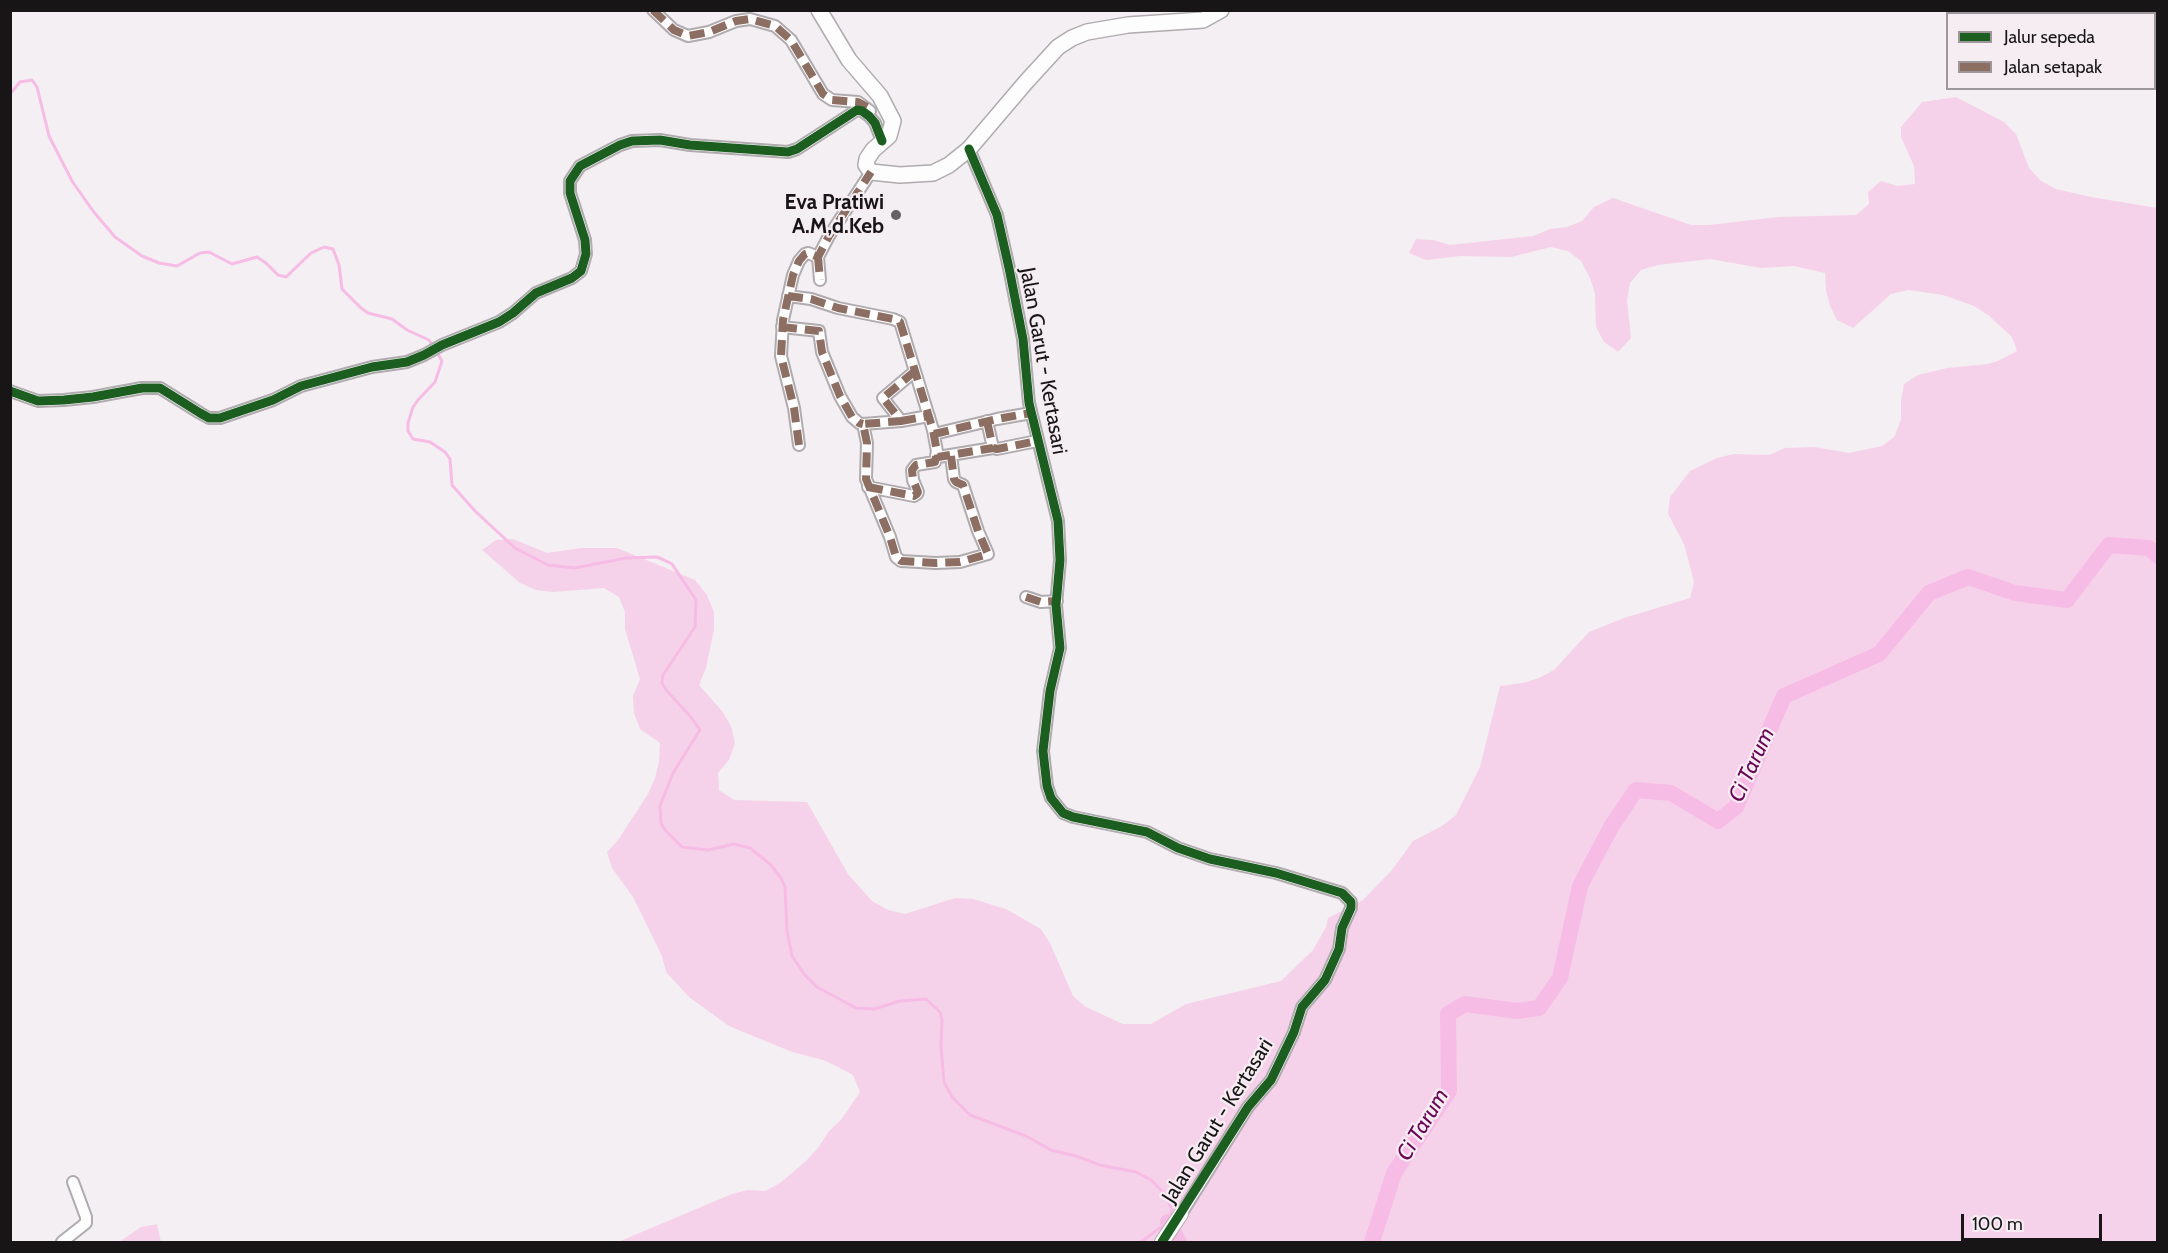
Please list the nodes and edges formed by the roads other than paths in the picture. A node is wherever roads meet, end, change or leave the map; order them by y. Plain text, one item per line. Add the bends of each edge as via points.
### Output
1 (653, 10) edge
2 (819, 10) edge
3 (1221, 10) edge
4 (875, 123) junction
5 (882, 141) junction
6 (969, 149) junction
7 (871, 172) junction
8 (818, 257) junction
9 (820, 280) dead end
10 (788, 296) junction
11 (782, 327) junction
12 (915, 371) junction
13 (10, 391) edge
14 (1031, 413) junction
15 (929, 416) junction
16 (901, 421) junction
17 (987, 421) junction
18 (863, 424) junction
19 (934, 434) junction
20 (1037, 441) junction
21 (799, 445) dead end
22 (993, 448) junction
23 (936, 452) junction
24 (951, 456) junction
25 (868, 487) junction
26 (1026, 597) dead end
27 (1057, 601) junction
28 (73, 1182) dead end
29 (1181, 1214) joint
30 (62, 1242) edge
31 (1162, 1242) edge

1 - 4 street via 674,30 688,36 750,19 775,26 791,40 823,94 832,100 858,102 871,112
2 - 5 main road via 849,60 888,110 891,128
3 - 6 main road via 1203,21 1128,25 1072,38 1058,47
4 - 5 street
4 - 13 street via 862,111 852,111 789,152 645,140 620,145 589,161 573,173 570,181 571,200 585,240 581,271 536,293 513,313 407,362 301,386 220,418 200,414 160,388 38,401
5 - 7 main road via 867,159
6 - 7 main road via 933,173 900,176
6 - 14 street, Jalan Garut - Kertasari via 997,215 1023,339
7 - 8 street
8 - 9 street
8 - 10 street via 808,253 802,257
10 - 11 street
10 - 12 street via 897,320
11 - 18 street via 819,331 822,352 837,388 852,417
11 - 21 street via 781,361
12 - 15 street
12 - 16 street via 883,398
14 - 17 street
14 - 20 street, Jalan Garut - Kertasari
15 - 16 street
15 - 19 street
16 - 18 street
17 - 19 street
17 - 22 street
18 - 25 street
19 - 23 street
20 - 22 street
20 - 27 street, Jalan Garut - Kertasari via 1058,521
22 - 24 street
23 - 24 street via 938,457
23 - 25 street via 935,462 916,465 912,470 918,492 914,496
24 - 25 street via 954,478 963,485 988,555 960,562 898,559
26 - 27 street via 1041,602
27 - 29 street, Jalan Garut - Kertasari via 1060,648 1043,751 1047,786 1063,813 1147,832 1210,859 1335,890 1351,902 1326,980 1302,1007 1271,1080 1248,1107
28 - 30 street via 86,1223
29 - 31 street, Jalan Garut - Kertasari

